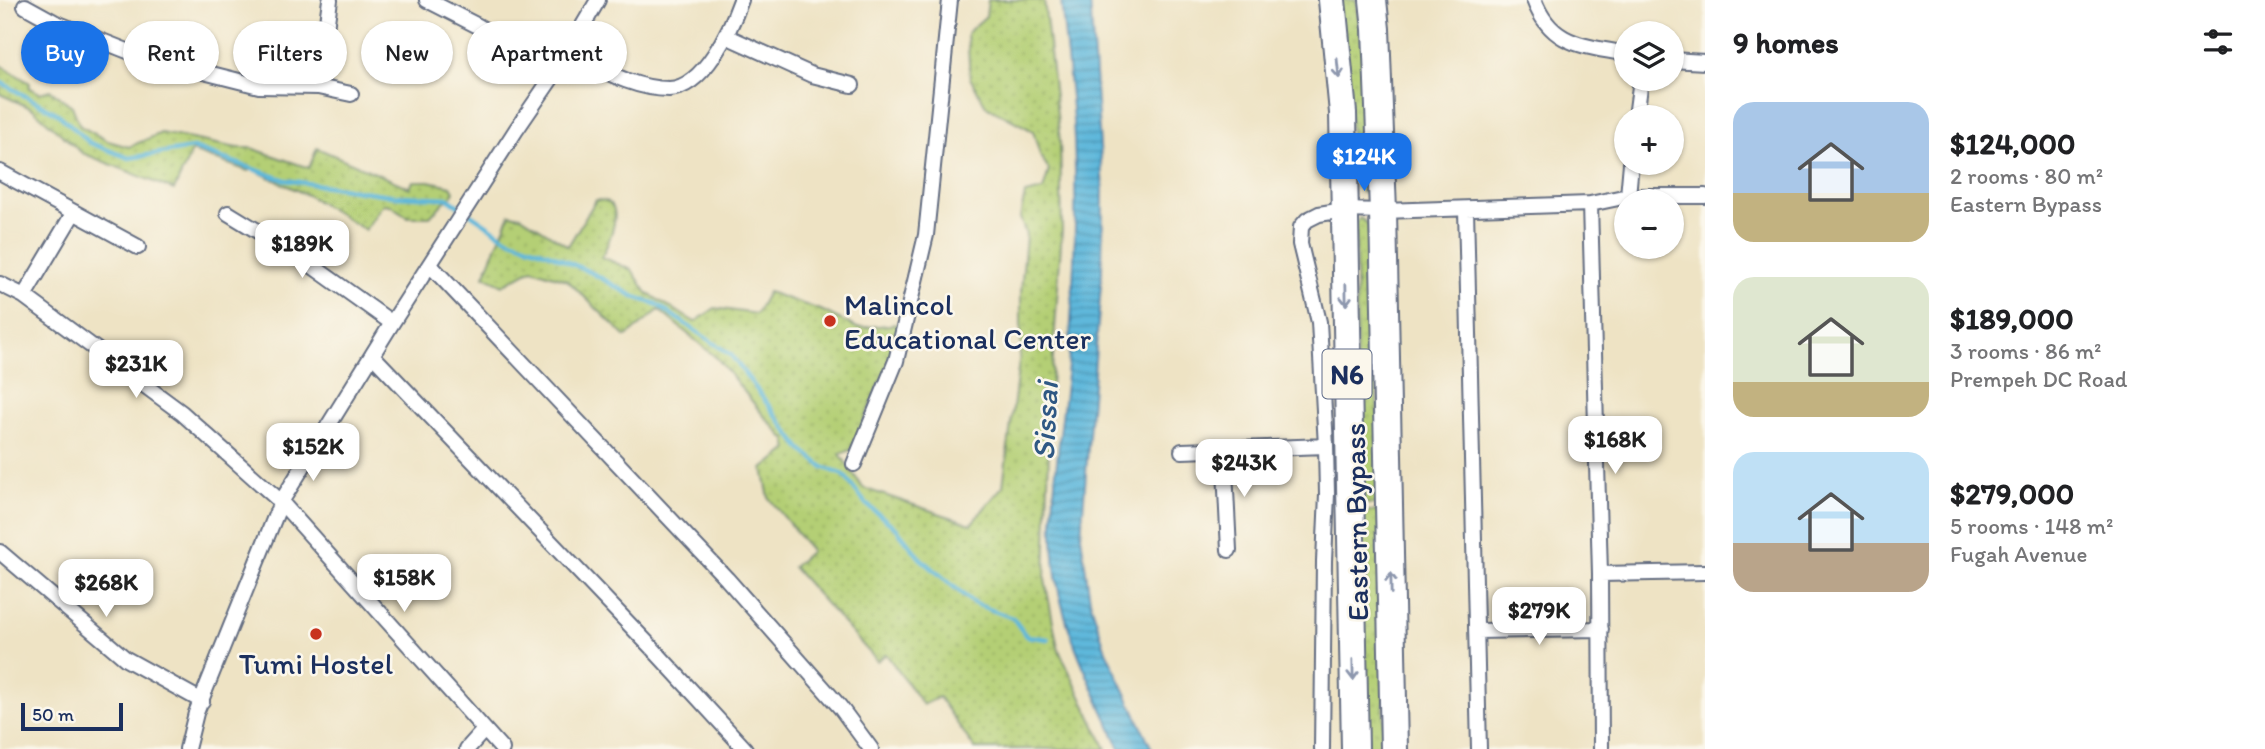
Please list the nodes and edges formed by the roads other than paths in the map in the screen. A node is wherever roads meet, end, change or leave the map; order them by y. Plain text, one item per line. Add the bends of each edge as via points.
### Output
1 (330, 0) edge
2 (427, 0) edge
3 (598, 0) edge
4 (741, 0) edge
5 (950, 0) edge
6 (1332, 0) edge
7 (1373, 0) edge
8 (1534, 0) edge
9 (25, 6) dead end
10 (468, 21) edge
11 (586, 21) edge
12 (726, 36) junction
13 (1614, 52) edge
14 (1684, 61) edge
15 (1705, 62) edge
16 (627, 81) edge
17 (548, 84) edge
18 (852, 85) dead end
19 (318, 87) junction
20 (351, 94) dead end
21 (0, 172) edge
22 (1684, 196) edge
23 (1705, 196) edge
24 (1614, 199) edge
25 (1590, 204) junction
26 (1466, 209) junction
27 (1344, 210) junction
28 (1383, 211) junction
29 (74, 212) junction
30 (228, 213) dead end
31 (138, 247) dead end
32 (430, 265) junction
33 (0, 284) edge
34 (24, 296) junction
35 (392, 323) junction
36 (372, 355) junction
37 (1326, 446) junction
38 (1224, 450) junction
39 (1182, 451) dead end
40 (854, 464) dead end
41 (281, 502) junction
42 (1229, 550) dead end
43 (0, 552) edge
44 (1705, 572) edge
45 (1600, 574) junction
46 (1601, 629) junction
47 (1477, 631) junction
48 (202, 701) junction
49 (484, 730) junction
50 (187, 749) edge
51 (467, 749) edge
52 (502, 749) edge
53 (745, 749) edge
54 (871, 749) edge
55 (1322, 749) edge
56 (1355, 749) edge
57 (1394, 749) edge
58 (1479, 749) edge
59 (1601, 749) edge

1 - 19 street
2 - 10 street
3 - 11 street
4 - 12 street
5 - 40 street via 926,235 895,361
6 -> 27 highway, Eastern Bypass / N6 via 1343,113
7 - 28 highway, Eastern Bypass / N6
8 - 13 street via 1548,27 1562,37
9 - 19 street via 140,56 259,86
12 - 16 street via 705,67 685,84 668,89
12 - 18 street via 812,75
14 - 15 street
17 - 32 street
19 - 20 street
21 - 29 street
22 - 23 street
24 - 25 street
25 - 26 street
25 - 45 street
26 - 28 street
26 - 47 street
27 - 28 street
27 - 37 street via 1319,214 1301,227 1302,254 1319,322
27 -> 56 highway, Eastern Bypass / N6
57 -> 28 highway, Eastern Bypass / N6
29 - 31 street
29 - 34 street
30 - 35 street via 298,255
32 - 35 street
32 - 54 street via 727,579
33 - 34 street
34 - 41 street via 182,412
35 - 36 street
36 - 41 street
36 - 53 street
37 - 38 street
37 - 55 street
38 - 39 street
38 - 42 street
41 - 48 street
41 - 49 street
43 - 48 street via 126,659
44 - 45 street
45 - 46 street
46 - 47 street
46 - 59 street
47 - 58 street
48 - 50 street
49 - 51 street
49 - 52 street

